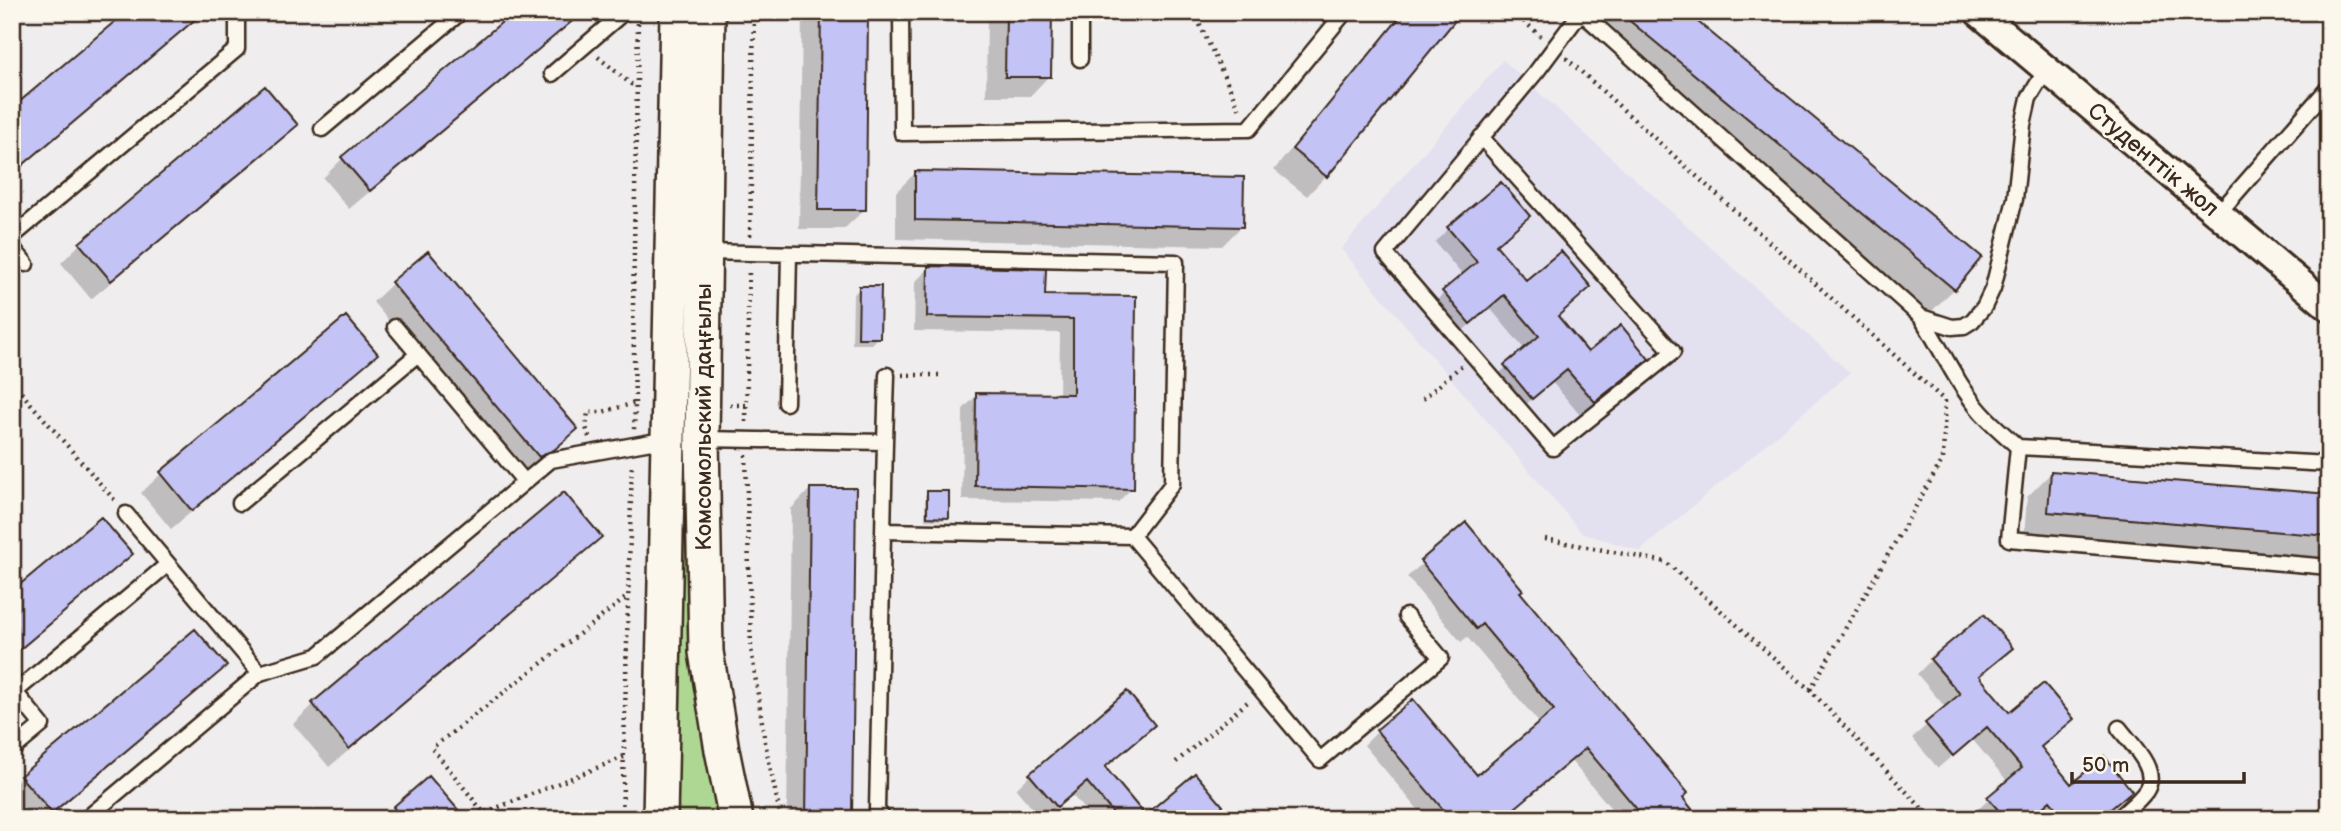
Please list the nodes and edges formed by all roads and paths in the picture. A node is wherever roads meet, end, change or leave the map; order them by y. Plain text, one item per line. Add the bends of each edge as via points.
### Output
1 (237, 12) edge
2 (461, 12) edge
3 (624, 12) edge
4 (638, 12) edge
5 (677, 12) edge
6 (708, 12) edge
7 (754, 12) edge
8 (901, 12) edge
9 (1080, 12) edge
10 (1194, 12) edge
11 (1345, 12) edge
12 (1513, 12) edge
13 (1581, 12) edge
14 (1993, 17) edge
15 (585, 46) junction
16 (1554, 48) junction
17 (1080, 59) dead end
18 (2046, 70) junction
19 (552, 74) dead end
20 (636, 85) junction
21 (2329, 87) edge
22 (322, 129) dead end
23 (1249, 129) junction
24 (1481, 137) junction
25 (2217, 215) junction
26 (12, 236) edge
27 (12, 247) edge
28 (705, 251) junction
29 (749, 253) junction
30 (789, 254) junction
31 (26, 264) dead end
32 (2329, 307) edge
33 (1921, 317) junction
34 (395, 327) dead end
35 (418, 354) junction
36 (1473, 356) junction
37 (887, 375) joint
38 (941, 375) dead end
39 (12, 382) edge
40 (1423, 399) dead end
41 (635, 403) junction
42 (786, 403) dead end
43 (668, 439) junction
44 (702, 439) junction
45 (746, 439) junction
46 (886, 442) junction
47 (633, 445) junction
48 (2018, 447) junction
49 (601, 451) junction
50 (2329, 464) edge
51 (525, 482) junction
52 (240, 503) dead end
53 (126, 514) joint
54 (883, 531) junction
55 (1132, 536) junction
56 (1545, 539) dead end
57 (168, 564) junction
58 (2329, 567) edge
59 (627, 597) junction
60 (1406, 616) dead end
61 (260, 673) junction
62 (1262, 690) junction
63 (1810, 690) junction
64 (2119, 728) dead end
65 (12, 750) edge
66 (624, 757) junction
67 (1176, 762) dead end
68 (86, 819) edge
69 (622, 819) edge
70 (660, 819) edge
71 (736, 819) edge
72 (782, 819) edge
73 (884, 819) edge
74 (1932, 819) edge
75 (2118, 819) edge

1 - 26 lane via 237,50
2 - 22 lane
3 - 15 lane
4 - 20 path
5 - 43 street, Комсомольский даңғылы
6 - 28 street, Комсомольский даңғылы
7 - 29 path
8 - 23 lane via 902,133
9 - 17 lane
10 - 23 path
11 - 23 lane
12 - 16 path
13 - 16 lane
13 - 33 lane
14 - 18 street, Студенттік жол
15 - 19 lane
15 - 20 path
16 - 24 lane
16 - 63 path via 1945,401 1943,459
18 - 25 street, Студенттік жол
18 - 33 lane via 2029,99 2015,199 1984,307 1964,326
20 - 41 path
21 - 25 lane
24 - 36 lane via 1385,253
24 - 36 lane via 1673,352 1553,448
25 - 32 street, Студенттік жол
27 - 31 lane
28 - 29 lane
28 - 44 street, Комсомольский даңғылы
29 - 30 lane
29 - 45 path
30 - 42 lane
30 - 55 lane via 1176,262 1172,484
33 - 48 lane via 1983,414
34 - 35 lane
35 - 51 lane
35 - 52 lane
36 - 40 path
37 - 38 path
37 - 46 lane
39 - 53 path
41 - 47 path
41 - 49 path via 589,412 587,434
43 - 47 lane
43 - 70 street, Комсомольский даңғылы
44 - 45 lane
44 - 71 street, Комсомольский даңғылы via 706,652
45 - 46 lane
45 - 72 path via 751,648
46 - 54 lane
47 - 49 lane
47 - 59 path
48 - 50 lane
48 - 58 lane via 2009,539
49 - 51 lane via 551,460
51 - 61 lane via 317,656
53 - 57 lane
54 - 55 lane
54 - 73 lane via 877,810
55 - 62 lane
56 - 63 path via 1666,562
57 - 61 lane
57 - 65 lane via 15,692 42,725
59 - 66 path
59 - 66 path via 432,748 484,813
60 - 62 lane via 1441,658 1320,760
61 - 68 lane
62 - 67 path
63 - 74 path
64 - 75 lane via 2150,771 2150,782 2146,792
66 - 69 path

